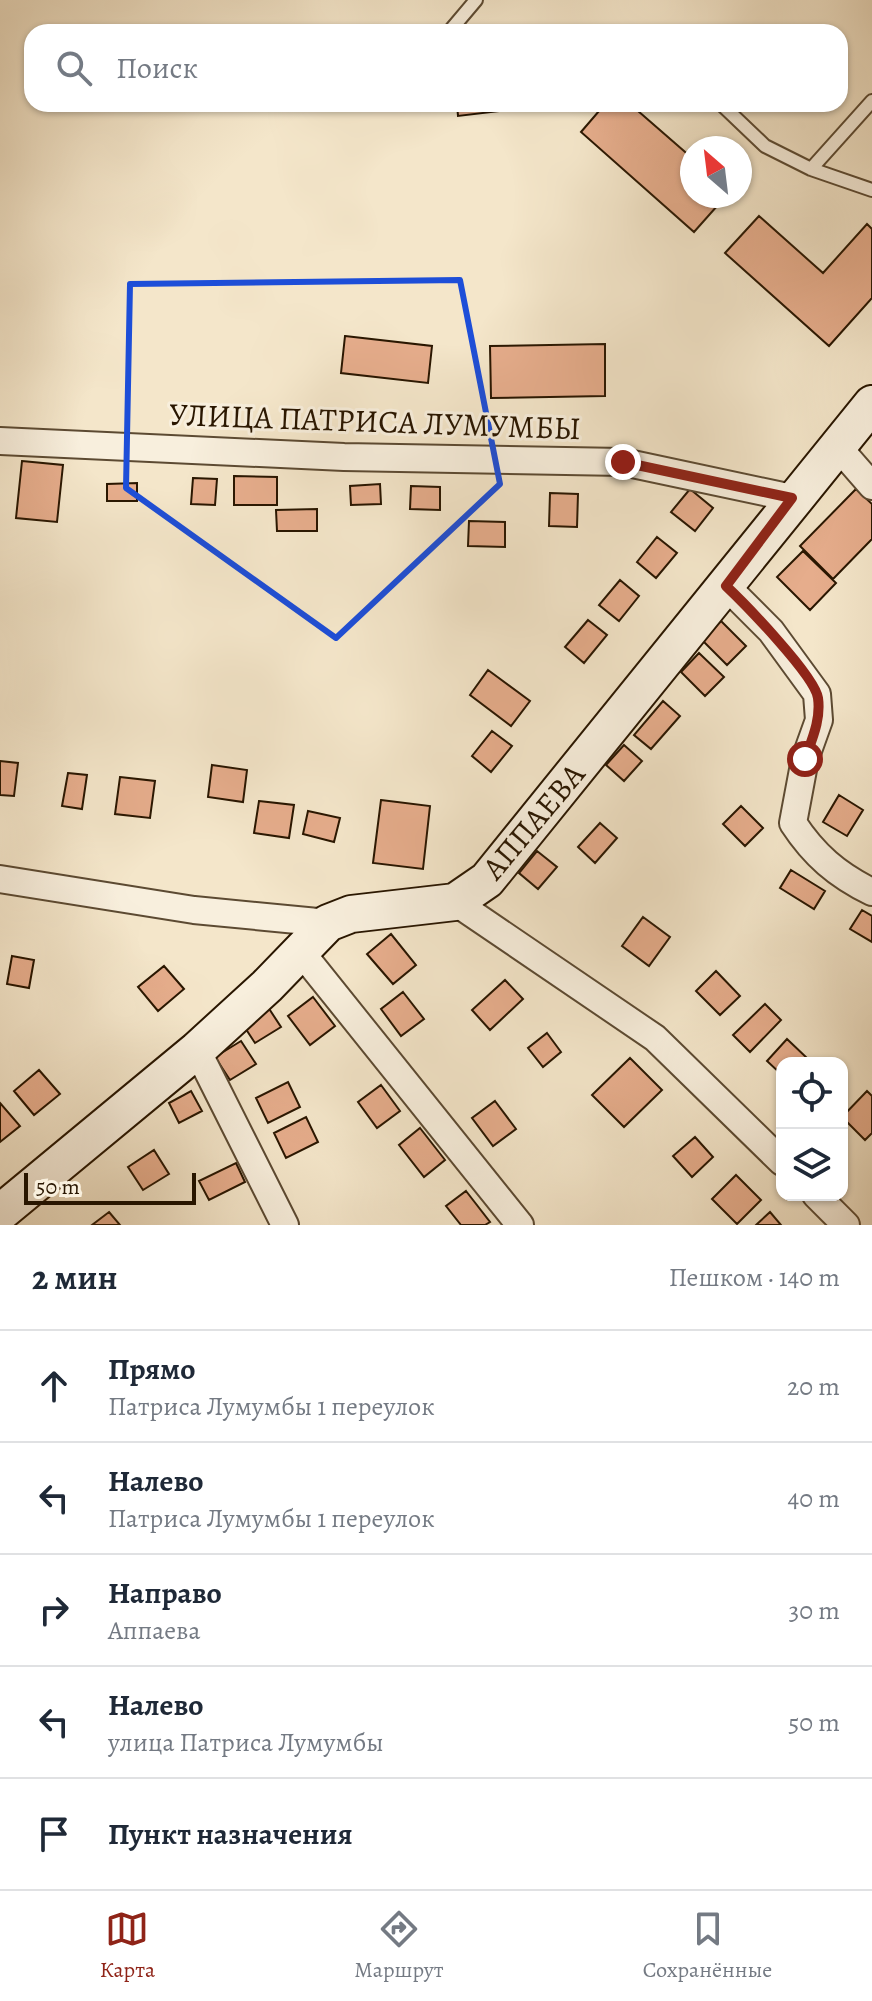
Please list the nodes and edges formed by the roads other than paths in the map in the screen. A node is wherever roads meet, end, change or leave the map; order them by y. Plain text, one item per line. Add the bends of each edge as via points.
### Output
1 (476, 0) edge
2 (456, 24) edge
3 (872, 101) edge
4 (729, 112) edge
5 (811, 169) junction
6 (872, 190) edge
7 (872, 404) edge
8 (0, 441) edge
9 (838, 447) junction
10 (872, 486) edge
11 (792, 498) junction
12 (726, 586) junction
13 (0, 879) edge
14 (872, 892) edge
15 (455, 902) junction
16 (328, 923) junction
17 (301, 952) junction
18 (197, 1050) junction
19 (776, 1156) edge
20 (822, 1201) edge
21 (0, 1213) edge
22 (285, 1225) edge
23 (520, 1225) edge
24 (846, 1225) edge

1 - 2 lane
3 - 5 lane
4 - 5 lane via 765,146
5 - 6 lane
7 - 9 street, АППАЕВА
8 - 11 street, УЛИЦА ПАТРИСА ЛУМУМБЫ via 344,457 623,462
9 - 10 street
9 - 11 street, АППАЕВА
11 - 12 street, АППАЕВА
12 - 14 street via 771,631 817,694 819,720 805,759 793,823 832,870
12 - 15 street, АППАЕВА via 487,880
13 - 16 street via 194,910
15 - 16 street, АППАЕВА via 351,914
15 - 19 street via 655,1038
16 - 17 street
17 - 18 street
17 - 23 street
18 - 21 street
18 - 22 street
20 - 24 street

